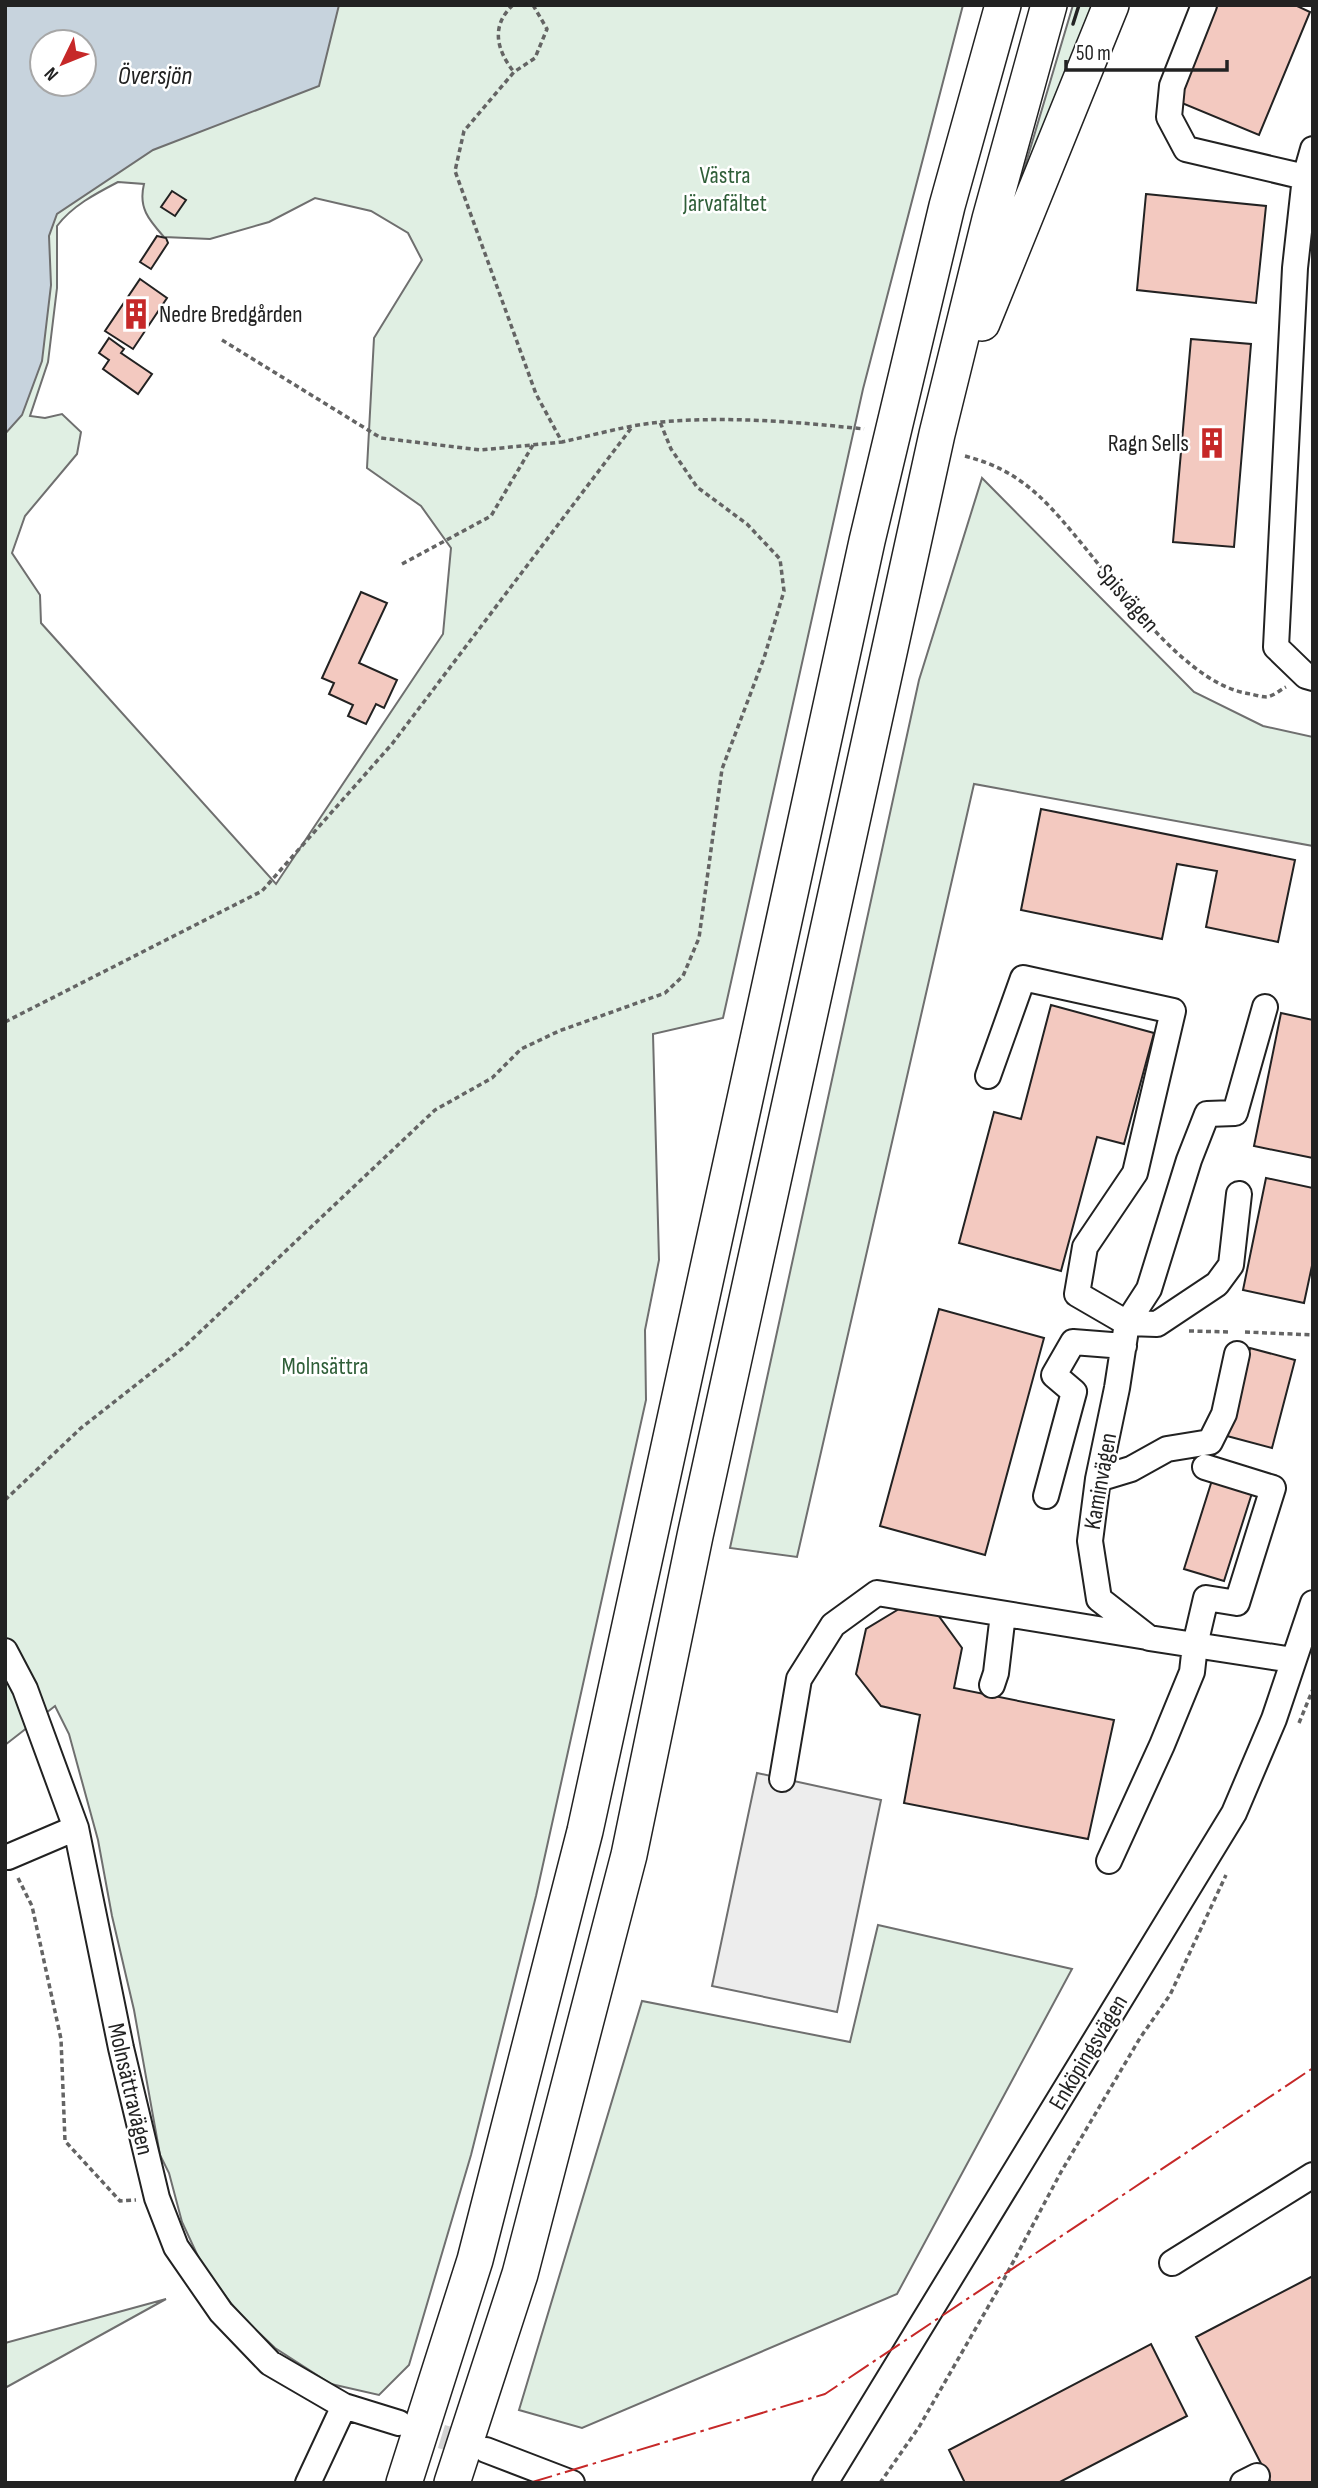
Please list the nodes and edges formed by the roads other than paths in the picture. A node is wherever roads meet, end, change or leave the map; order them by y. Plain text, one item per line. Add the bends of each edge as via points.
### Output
1 (1003, 5) edge
2 (1049, 5) edge
3 (1111, 5) edge
4 (1204, 5) edge
5 (1313, 149) edge
6 (1305, 177) junction
7 (937, 434) junction
8 (1309, 677) edge
9 (1265, 1007) dead end
10 (988, 1076) dead end
11 (1239, 1194) dead end
12 (1126, 1334) junction
13 (1237, 1339) road end
14 (1205, 1467) dead end
15 (1098, 1479) junction
16 (1046, 1496) dead end
17 (1313, 1603) edge
18 (1003, 1614) junction
19 (1149, 1638) junction
20 (1195, 1645) junction
21 (5, 1651) edge
22 (1293, 1660) junction
23 (992, 1685) dead end
24 (782, 1779) dead end
25 (76, 1828) junction
26 (9, 1857) road end
27 (1109, 1861) dead end
28 (1313, 2175) edge
29 (1172, 2263) dead end
30 (344, 2406) junction
31 (399, 2423) tunnel mouth
32 (486, 2450) tunnel mouth
33 (309, 2483) edge
34 (404, 2483) edge
35 (452, 2483) edge
36 (572, 2483) edge
37 (825, 2483) edge

1 - 34 highway via 947,206 867,541 585,1831 475,2260
2 - 7 highway
3 - 7 highway
4 - 6 street via 1172,86 1168,117 1186,149
5 - 6 street
6 - 8 street via 1295,268 1276,647
7 - 35 highway via 629,1855 520,2274
9 - 12 street via 1235,1113 1207,1114 1149,1289
10 - 12 street via 1023,978 1174,1011 1135,1173 1084,1247 1077,1294
11 - 12 street via 1231,1265 1217,1284 1157,1324
12 - 15 street, Kaminvägen
12 - 16 street via 1073,1342 1054,1375 1074,1392
13 - 15 street via 1224,1414 1210,1442 1167,1449 1131,1469
14 - 20 street via 1273,1488 1237,1603 1206,1598
15 - 19 street, Kaminvägen via 1090,1541 1099,1599
17 - 22 street, Enköpingsvägen
18 - 19 street
18 - 23 street
18 - 24 street via 877,1593 833,1625 799,1679
19 - 20 street, Kaminvägen
20 - 22 street, Kaminvägen
20 - 27 street via 1192,1672 1163,1745
21 - 25 street, Molnsättravägen via 25,1689
22 - 37 street, Enköpingsvägen via 1274,1719 1234,1813
25 - 26 street
25 - 30 street, Molnsättravägen via 121,2048 157,2198 176,2247 221,2312 270,2363
28 - 29 street
30 - 31 street, Molnsättravägen
30 - 33 street
32 - 36 street

